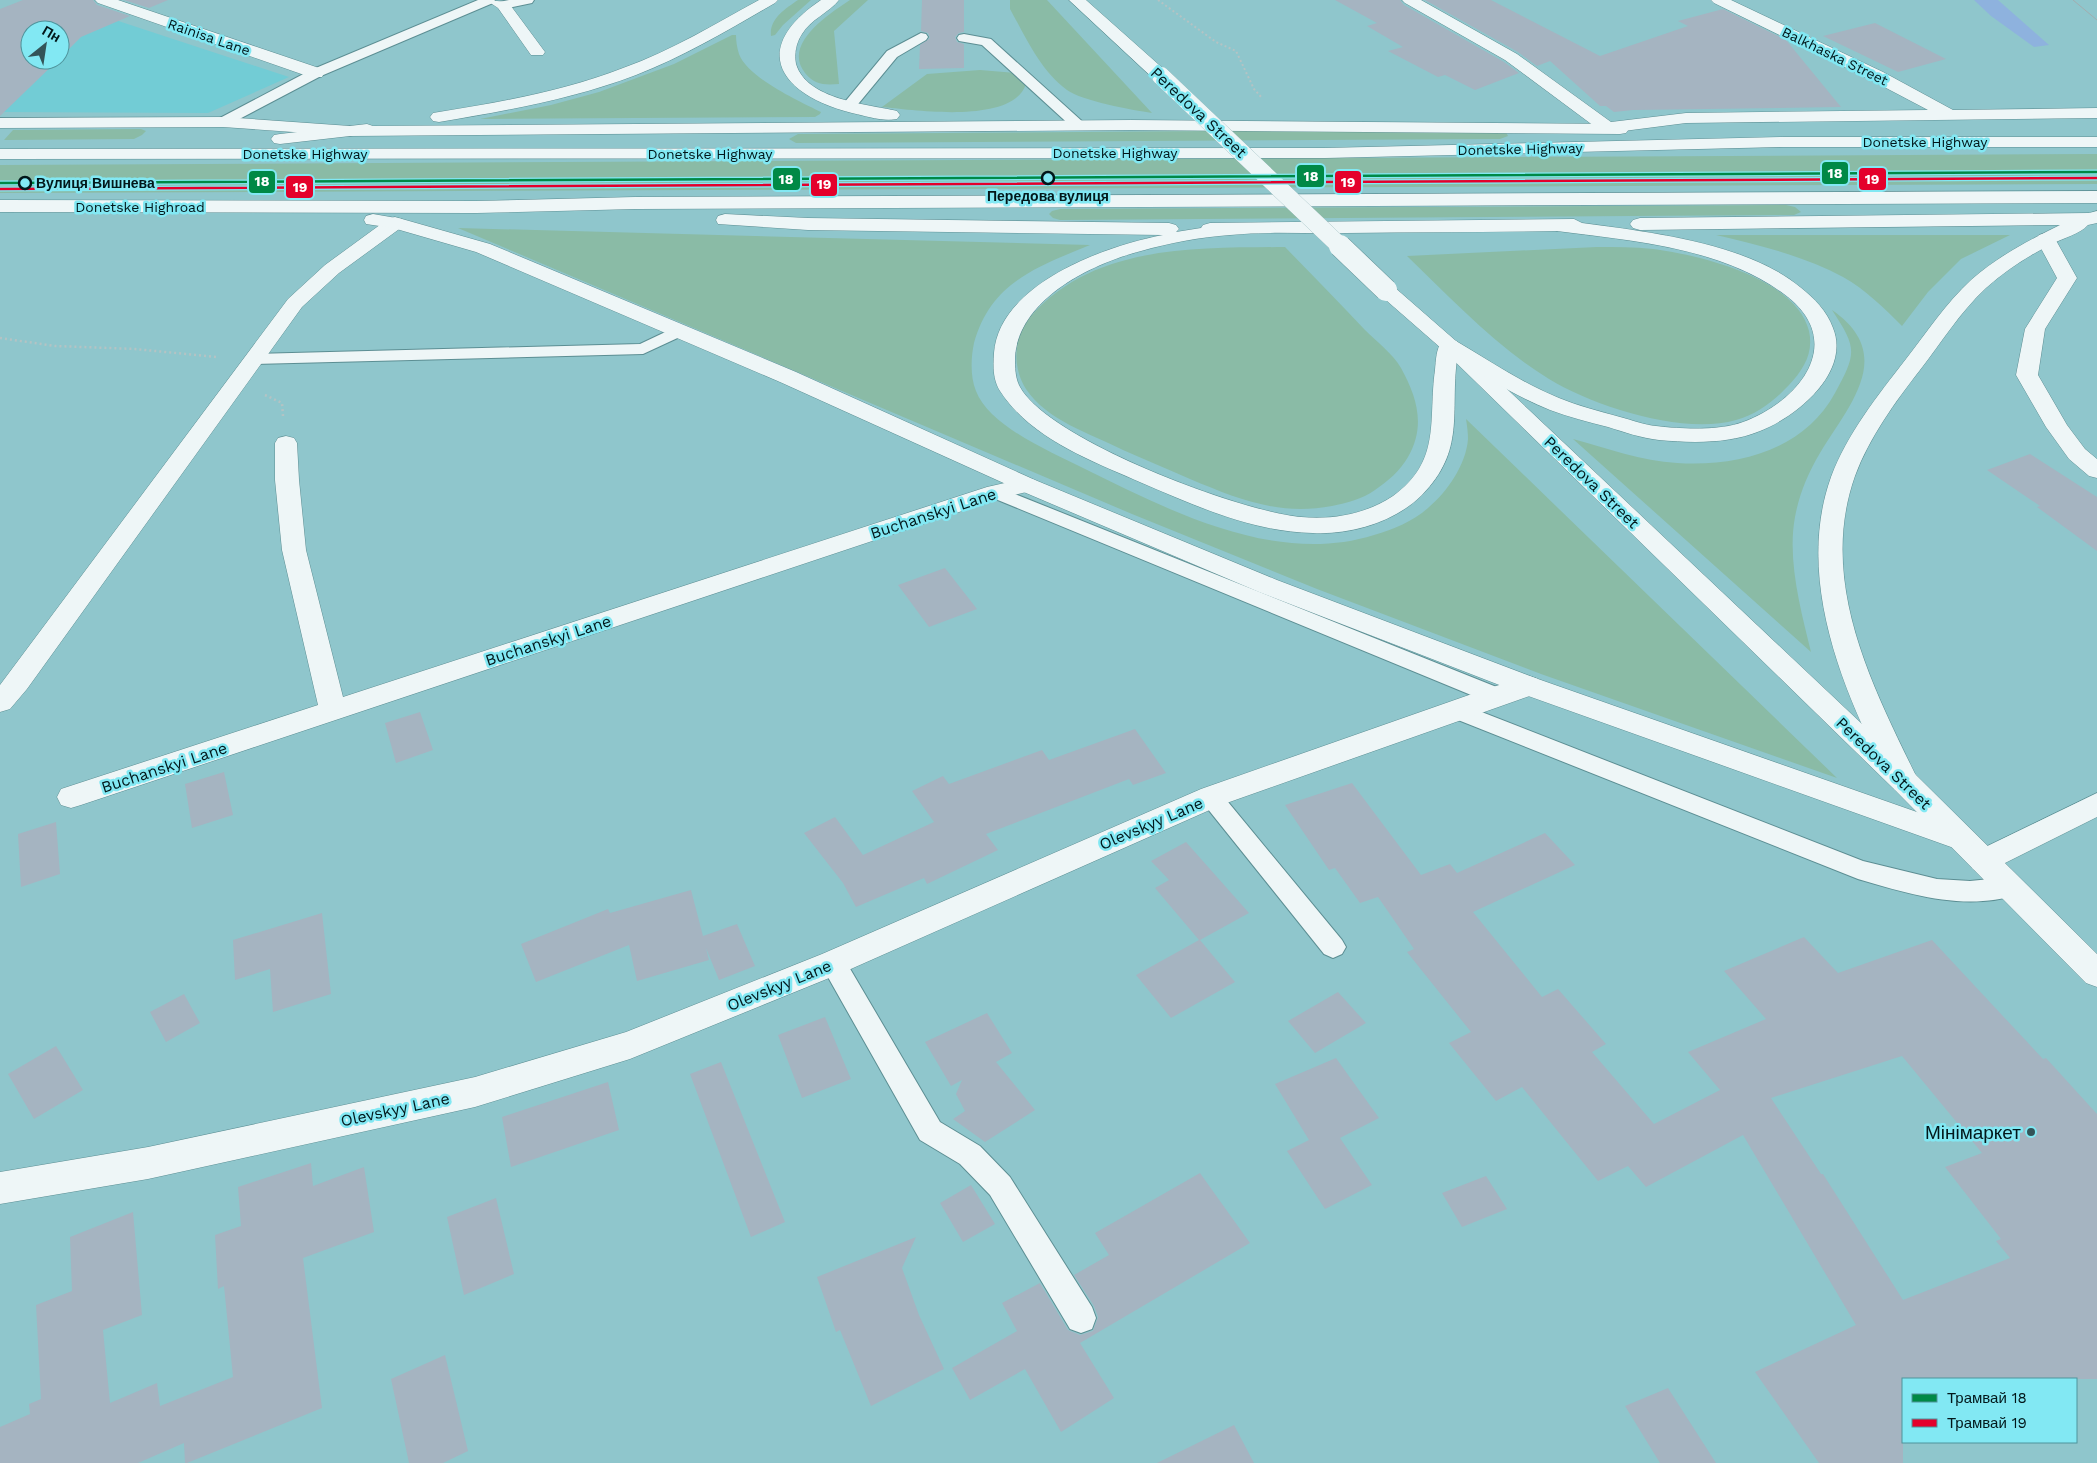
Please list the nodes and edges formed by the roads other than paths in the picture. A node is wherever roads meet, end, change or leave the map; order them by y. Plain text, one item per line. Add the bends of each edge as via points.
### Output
1 (103, 0) edge
2 (528, 0) edge
3 (770, 0) edge
4 (832, 0) edge
5 (1077, 0) edge
6 (1410, 0) edge
7 (1720, 0) edge
8 (495, 2) edge
9 (921, 37) dead end
10 (964, 38) dead end
11 (537, 52) dead end
12 (316, 73) junction
13 (849, 106) junction
14 (2097, 113) edge
15 (1950, 115) junction
16 (223, 122) junction
17 (0, 123) edge
18 (957, 126) junction
19 (1079, 126) junction
20 (1608, 128) junction
21 (452, 130) junction
22 (350, 131) junction
23 (1783, 142) junction
24 (2097, 142) edge
25 (0, 154) edge
26 (132, 154) junction
27 (654, 154) junction
28 (2097, 197) edge
29 (0, 206) edge
30 (476, 207) junction
31 (280, 208) junction
32 (2093, 218) edge
33 (395, 223) junction
34 (1556, 225) junction
35 (1228, 229) junction
36 (2046, 239) junction
37 (678, 330) junction
38 (1449, 345) junction
39 (254, 359) junction
40 (286, 443) road end
41 (2097, 471) edge
42 (1027, 485) junction
43 (995, 492) junction
44 (1529, 686) junction
45 (1496, 696) junction
46 (0, 702) edge
47 (1456, 710) junction
48 (332, 712) junction
49 (1905, 782) junction
50 (71, 797) dead end
51 (1211, 797) junction
52 (2097, 804) edge
53 (1961, 839) junction
54 (1983, 861) junction
55 (2010, 887) junction
56 (1333, 948) dead end
57 (833, 963) junction
58 (2097, 974) edge
59 (0, 1188) edge
60 (1081, 1318) dead end

1 - 12 main road, Rainisa Lane
2 - 8 lane
3 - 22 main road via 655,61 571,91 523,103
4 - 13 main road via 803,21 791,36 786,58 788,68 812,93
5 - 38 main road, Peredova Street, bridge via 1386,290
6 - 20 main road via 1511,57
7 - 15 main road, Balkhaska Street
8 - 11 main road
8 - 12 lane
9 - 13 lane via 892,54
10 - 19 lane via 986,42
12 - 16 lane
13 - 18 main road
14 - 15 main road, Donetske Highway
15 - 20 main road, Donetske Highway via 1686,118
16 - 17 main road
16 - 22 main road
18 - 19 main road
18 - 21 main road
19 - 20 main road
20 - 23 main road
21 - 22 main road
21 - 27 main road
22 - 26 main road
23 - 24 main road, Donetske Highway
23 - 27 main road, Donetske Highway via 1325,153
25 - 26 main road
26 - 27 main road, Donetske Highway
28 - 30 main road via 635,203
29 - 31 main road, Donetske Highroad
30 - 31 main road
30 - 35 main road via 808,224
31 - 33 main road
32 - 34 main road
32 - 36 main road
33 - 37 main road via 484,248
33 - 39 main road via 332,269 296,303
34 - 35 main road
34 - 38 main road via 1702,250 1757,270 1791,290 1813,309 1823,325 1826,342 1824,362 1812,384 1797,401 1776,416 1750,428 1685,434 1655,433 1577,412 1541,398
35 - 38 main road via 1120,251 1061,279 1023,310 1009,329 1003,354 1010,389 1026,408 1071,440 1109,461 1222,508 1272,521 1303,525 1338,524 1369,517 1393,506 1415,490 1430,469 1440,448 1444,425
36 - 41 main road via 2068,278 2035,329 2028,375 2057,427 2077,454
36 - 49 main road via 1988,276 1960,304 1903,376 1843,476 1832,523 1831,570 1837,615 1855,673
37 - 39 lane via 643,349
37 - 42 main road
38 - 49 main road, Peredova Street
39 - 46 main road via 18,682
40 - 48 main road via 294,550
42 - 43 main road, Buchanskyi Lane
42 - 44 main road via 1268,586
43 - 45 lane
43 - 48 main road, Buchanskyi Lane
44 - 45 main road, Olevskyy Lane
44 - 53 main road
45 - 47 main road, Olevskyy Lane
47 - 51 main road, Olevskyy Lane
47 - 55 lane via 1858,869 1943,890
48 - 50 main road, Buchanskyi Lane
49 - 53 main road, Peredova Street
51 - 56 lane
51 - 57 main road, Olevskyy Lane
52 - 54 main road
53 - 54 main road, Peredova Street
54 - 55 main road, Peredova Street
55 - 58 main road, Peredova Street
57 - 59 main road, Olevskyy Lane via 630,1044 475,1092 148,1163
57 - 60 lane via 930,1131 970,1155 1000,1186

